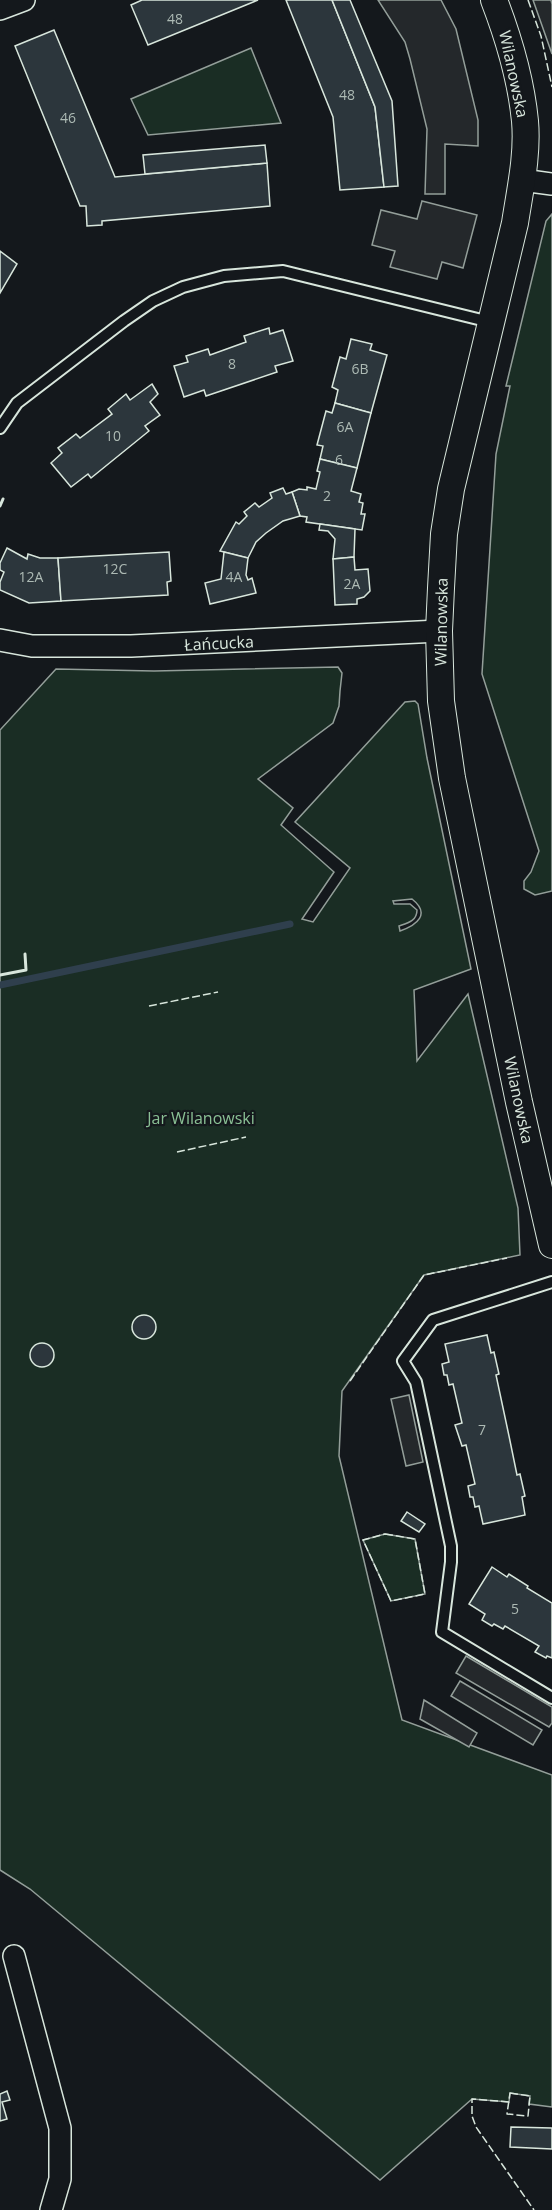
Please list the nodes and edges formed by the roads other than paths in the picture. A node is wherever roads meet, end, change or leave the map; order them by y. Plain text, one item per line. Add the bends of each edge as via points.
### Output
1 (24, 0) edge
2 (494, 0) edge
3 (0, 9) edge
4 (522, 180) junction
5 (552, 184) edge
6 (490, 322) junction
7 (0, 428) edge
8 (439, 630) junction
9 (0, 640) edge
10 (552, 1245) edge
11 (552, 1282) edge
12 (552, 1698) edge
13 (14, 1956) dead end
14 (51, 2210) edge

1 - 3 street
2 - 4 street, Wilanowska via 507,38 525,123
4 - 5 street
4 - 6 street, Wilanowska
6 - 7 lane via 283,271 224,276 183,286 153,301 17,403
6 - 8 street, Wilanowska via 451,489 444,534
8 - 9 street, Łańcucka via 131,646 32,646
8 - 10 street, Wilanowska via 441,700 452,778
11 - 12 lane via 433,1320 403,1361 416,1382 451,1546 442,1632
13 - 14 street via 60,2128 60,2179

